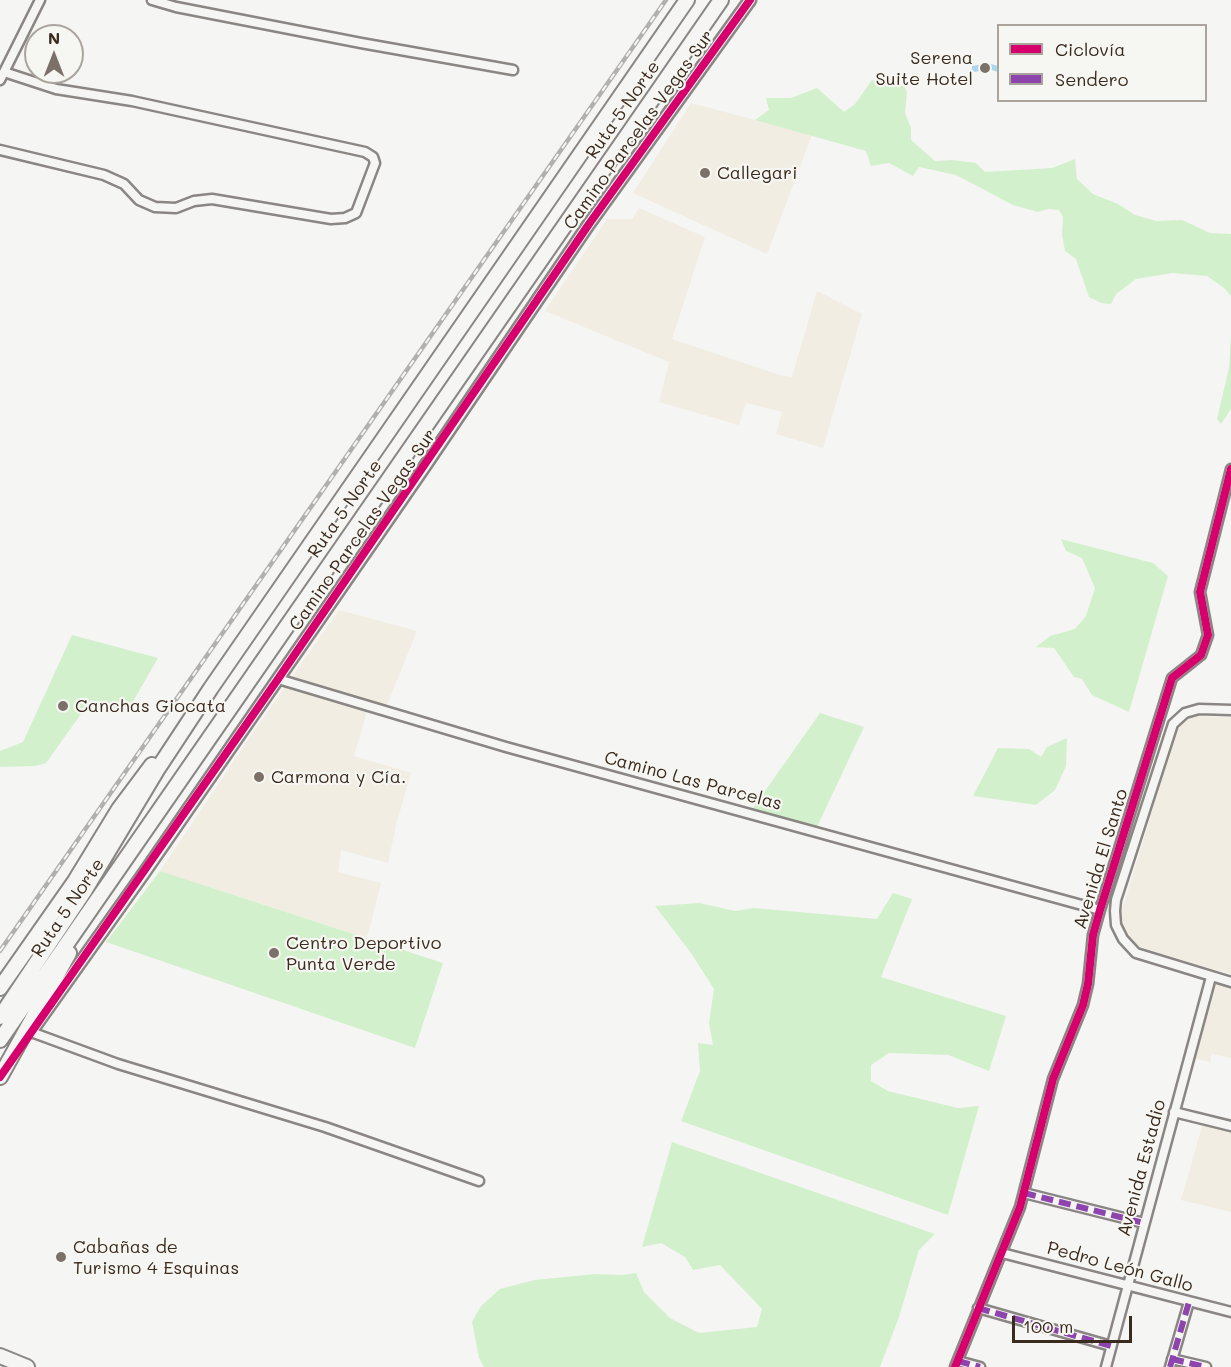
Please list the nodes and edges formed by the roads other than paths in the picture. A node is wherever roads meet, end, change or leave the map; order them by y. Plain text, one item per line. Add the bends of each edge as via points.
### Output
1 (40, 0) edge
2 (152, 0) edge
3 (687, 0) edge
4 (721, 0) edge
5 (745, 2) edge
6 (513, 70) dead end
7 (2, 76) edge
8 (0, 150) edge
9 (1231, 468) edge
10 (278, 679) junction
11 (211, 688) junction
12 (1231, 710) edge
13 (111, 878) junction
14 (1100, 910) junction
15 (1211, 977) junction
16 (1231, 982) edge
17 (0, 988) edge
18 (0, 1017) edge
19 (31, 1032) junction
20 (0, 1040) edge
21 (0, 1077) edge
22 (1174, 1112) junction
23 (1231, 1126) edge
24 (479, 1181) dead end
25 (1024, 1193) junction
26 (1144, 1223) junction
27 (1002, 1253) junction
28 (1128, 1285) junction
29 (1189, 1302) junction
30 (978, 1308) junction
31 (1231, 1312) edge
32 (1111, 1346) junction
33 (0, 1356) edge
34 (1171, 1363) edge
35 (956, 1364) edge
36 (27, 1367) edge
37 (980, 1367) edge
38 (1106, 1367) edge
39 (1206, 1367) edge

1 - 7 street
2 - 6 street
3 - 11 main road, Ruta 5 Norte
4 - 13 main road, Ruta 5 Norte
5 - 10 street, Camino Parcelas Vegas Sur
7 - 8 street via 365,152 375,164 356,213 331,219 212,199 176,208 156,207 104,175
9 - 14 street, Avenida El Santo via 1200,592 1208,635 1201,655 1172,678
10 - 14 street, Camino Las Parcelas via 506,747
10 - 19 street, Camino Parcelas Vegas Sur
11 - 17 main road via 119,809 75,881
11 - 18 main road, Ruta 5 Norte
12 - 15 street via 1199,709 1185,713 1173,724 1114,911 1123,939 1136,953
13 - 20 main road, Ruta 5 Norte
13 - 21 main road
14 - 25 street, Avenida El Santo via 1083,1005 1053,1079
15 - 16 street
15 - 22 street, Avenida Estadio
19 - 21 street, Camino Parcelas Vegas Sur
19 - 24 street
22 - 23 street
22 - 26 street, Avenida Estadio
25 - 26 street
25 - 27 street, Avenida El Santo
26 - 28 street, Avenida Estadio
27 - 28 street, Pedro León Gallo
27 - 30 street, Avenida El Santo
28 - 29 street, Pedro León Gallo
28 - 32 street, Avenida Estadio
29 - 31 street, Pedro León Gallo
29 - 34 street
30 - 32 street
30 - 35 street, Avenida El Santo
32 - 38 street, Avenida Estadio
33 - 36 main road
34 - 39 street
35 - 37 street

